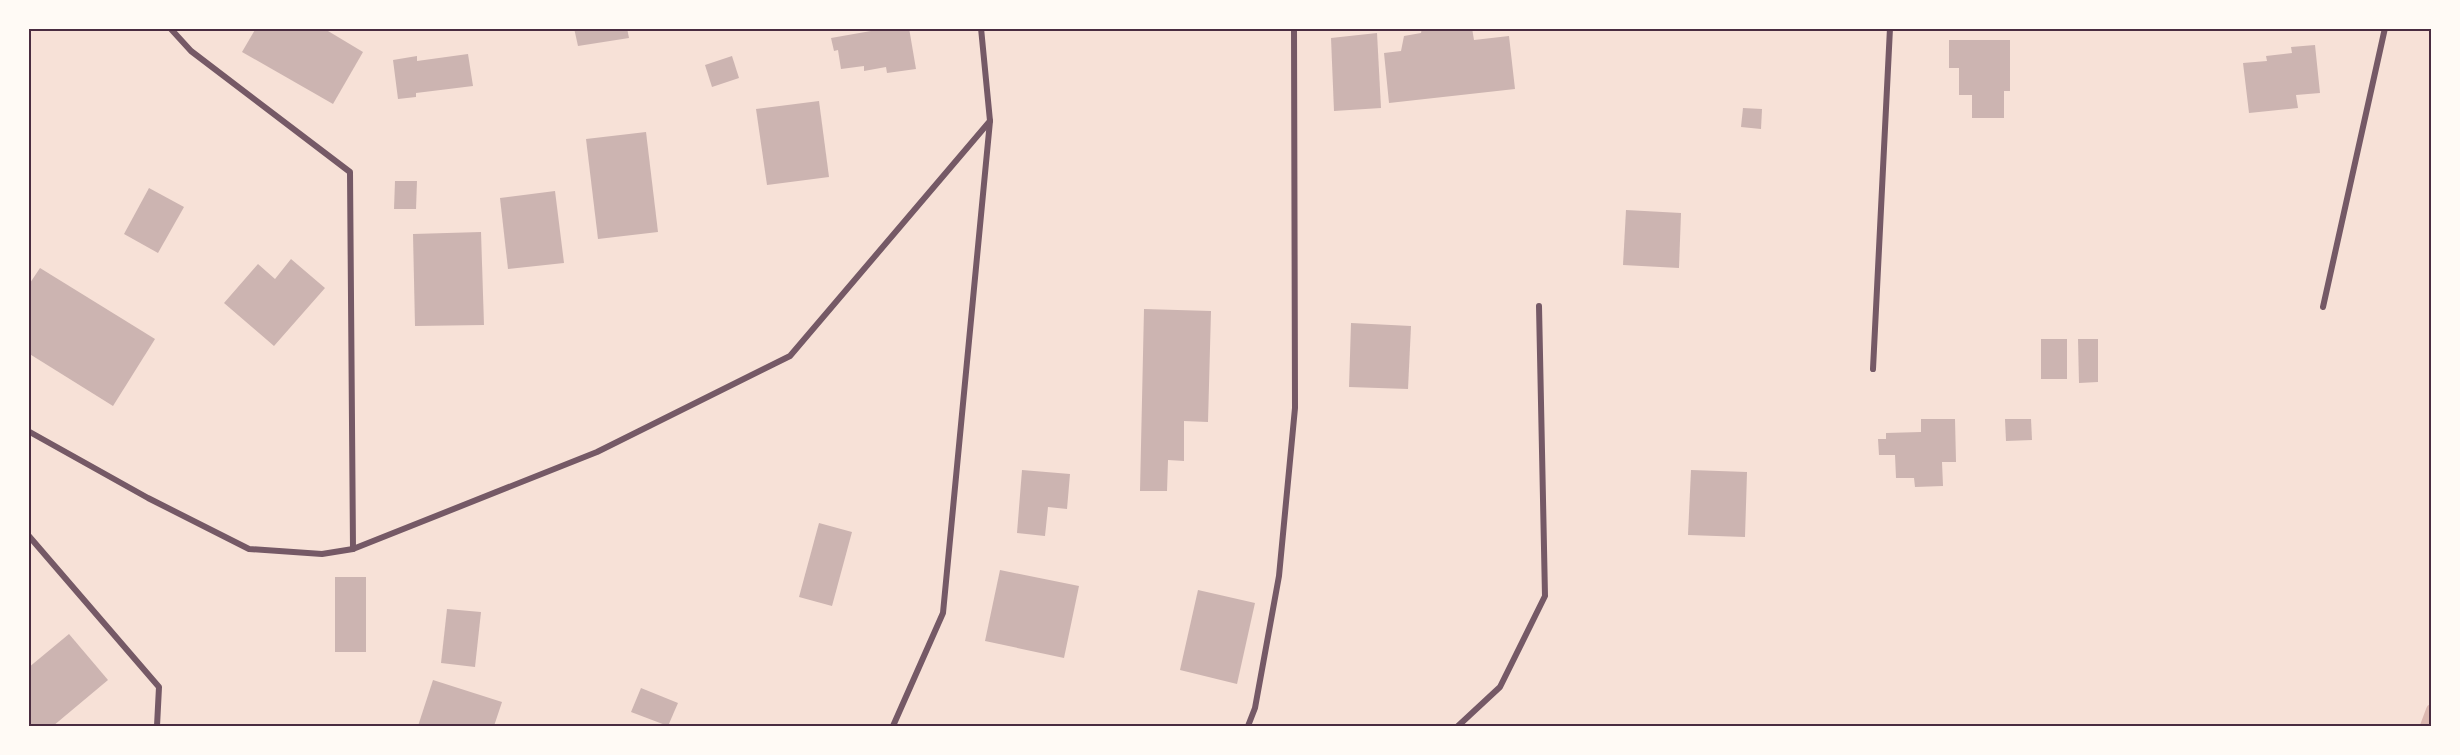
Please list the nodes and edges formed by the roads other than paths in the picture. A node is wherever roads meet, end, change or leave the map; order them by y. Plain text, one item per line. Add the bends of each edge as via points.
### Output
1 (170, 28) edge
2 (981, 28) edge
3 (1294, 28) edge
4 (1890, 28) edge
5 (2385, 28) edge
6 (990, 121) junction
7 (1539, 306) dead end
8 (2323, 307) dead end
9 (1873, 369) dead end
10 (28, 431) edge
11 (28, 535) edge
12 (353, 549) junction
13 (157, 726) edge
14 (893, 726) edge
15 (1248, 726) edge
16 (1458, 726) edge

1 - 12 street via 191,51 350,172
2 - 6 street
3 - 15 street via 1295,408 1280,576 1255,708
4 - 9 street
5 - 8 street
6 - 12 street via 790,356 597,452
6 - 14 street via 943,613
7 - 16 street via 1545,596 1500,687
10 - 12 street via 249,549 322,554
11 - 13 street via 159,687

